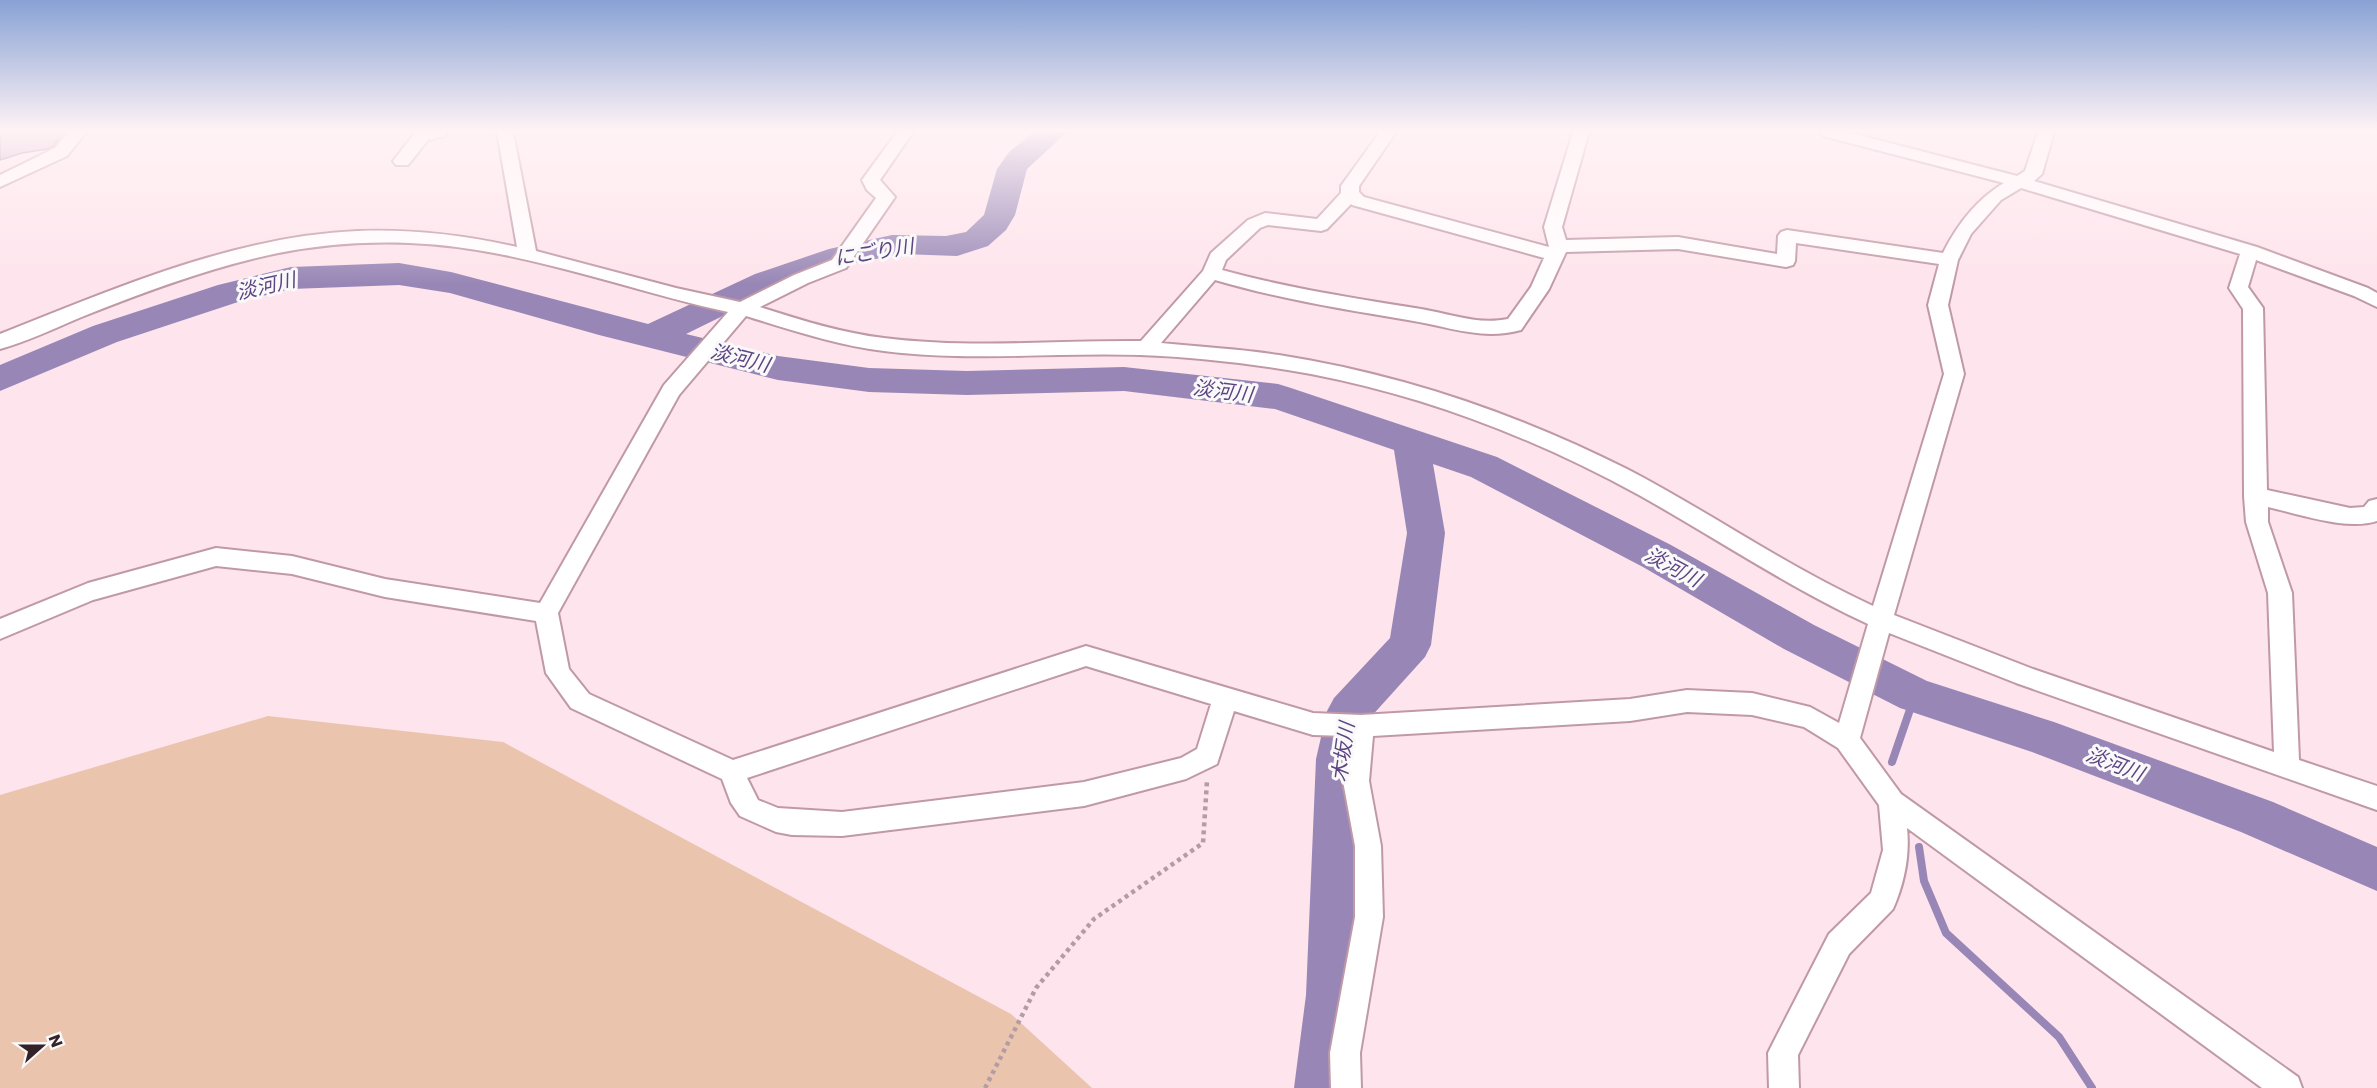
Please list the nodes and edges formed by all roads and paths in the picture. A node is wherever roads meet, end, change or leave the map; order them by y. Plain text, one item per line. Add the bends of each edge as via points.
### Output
1 (515, 183) edge
2 (872, 183) edge
3 (1352, 183) edge
4 (1566, 183) edge
5 (2019, 183) edge
6 (2023, 183) edge
7 (1350, 194) junction
8 (1557, 250) junction
9 (2250, 252) junction
10 (527, 254) junction
11 (1949, 260) junction
12 (1211, 273) junction
13 (2372, 294) edge
14 (741, 309) junction
15 (0, 342) edge
16 (1146, 348) junction
17 (2255, 496) junction
18 (2377, 507) edge
19 (546, 613) junction
20 (1880, 621) junction
21 (0, 629) edge
22 (1225, 698) junction
23 (1361, 726) junction
24 (1848, 734) junction
25 (1208, 756) junction
26 (2286, 768) junction
27 (732, 772) junction
28 (2377, 798) edge
29 (1892, 802) junction
30 (985, 1088) edge
31 (1346, 1088) edge
32 (1784, 1088) edge
33 (2287, 1088) edge

1 - 10 street
2 - 14 street via 886,197 839,264
3 - 7 street
4 - 8 street via 1552,227
5 - 11 street via 1995,196 1963,232
6 - 9 street
7 - 8 street via 1358,201
7 - 12 street via 1321,225 1276,219 1254,224 1218,257
8 - 11 street via 1678,243 1786,261 1787,237
8 - 12 street via 1540,289 1514,325 1494,329 1453,325 1430,317 1275,291
9 - 13 street
9 - 17 street via 2238,288 2253,308
10 - 14 street
10 - 15 street via 403,237 268,249 156,281
11 - 20 street via 1938,305 1954,374
12 - 16 street
14 - 16 street via 851,339 905,347
14 - 19 street via 671,390
16 - 20 street via 1219,353 1307,366 1444,401 1574,453 1668,501 1824,593
17 - 18 street via 2350,516 2370,515
17 - 26 street via 2257,522 2280,593
19 - 21 street via 384,588 292,565 216,557 88,592
19 - 27 street via 558,673 580,701
20 - 24 street
20 - 26 street via 1952,651
22 - 23 street via 1314,724
22 - 25 street
22 - 27 street via 1086,656
23 - 24 street via 1630,710 1687,701 1752,704 1810,718
23 - 31 street via 1356,781 1368,846 1369,917 1345,1053
24 - 29 street
25 - 27 street via 1186,768 1084,794 842,824 792,823 749,808
25 - 30 path via 1203,843 1094,919 1036,988
26 - 28 street
29 - 32 street via 1896,850 1883,900 1839,944 1783,1053
29 - 33 street

